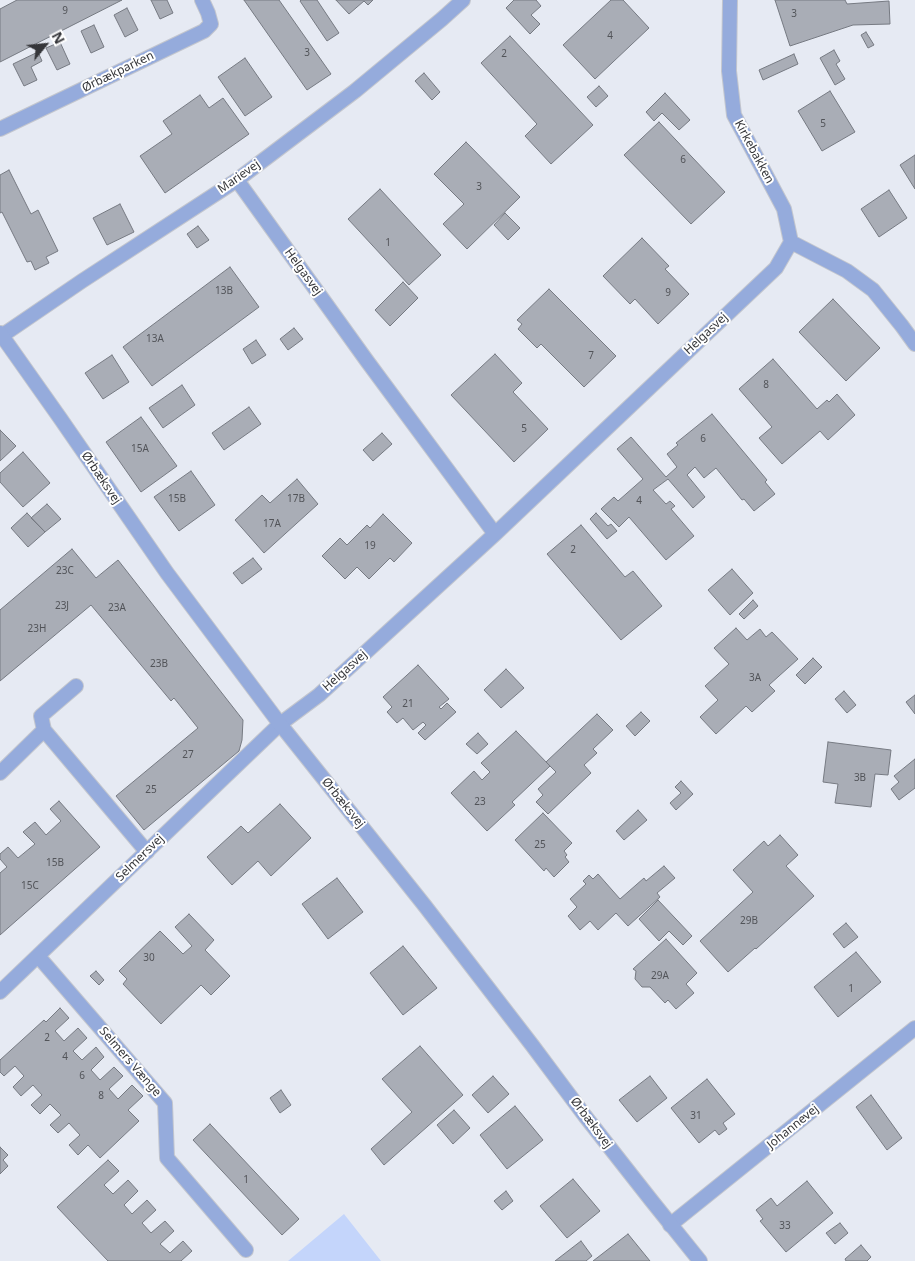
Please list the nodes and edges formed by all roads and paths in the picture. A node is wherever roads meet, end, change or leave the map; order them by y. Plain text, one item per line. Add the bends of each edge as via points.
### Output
1 (202, 0) edge
2 (463, 0) edge
3 (730, 0) edge
4 (0, 129) edge
5 (237, 180) junction
6 (791, 242) junction
7 (1, 336) edge
8 (915, 344) edge
9 (495, 534) junction
10 (76, 686) dead end
11 (280, 724) junction
12 (44, 730) junction
13 (0, 773) edge
14 (147, 852) junction
15 (38, 956) junction
16 (0, 992) edge
17 (915, 1028) edge
18 (670, 1225) junction
19 (246, 1250) dead end
20 (700, 1261) edge

1 - 4 street, Ørbækparken via 211,24 204,31
2 - 5 street, Marievej via 355,91
3 - 6 street, Kirkebakken via 729,71 734,115 784,210
5 - 7 street, Marievej
5 - 9 street, Helgasvej
6 - 8 street via 847,271 873,290
6 - 9 street, Helgasvej via 776,268
7 - 11 street, Ørbæksvej via 166,573
9 - 11 street, Helgasvej via 319,694
10 - 12 street via 41,716
11 - 14 street, Selmersvej
11 - 18 street, Ørbæksvej
12 - 13 street
12 - 14 street
14 - 15 street, Selmersvej
15 - 16 street, Selmersvej
15 - 19 street, Selmers Vænge via 165,1103 167,1158
17 - 18 street, Johannevej
18 - 20 street, Ørbæksvej

